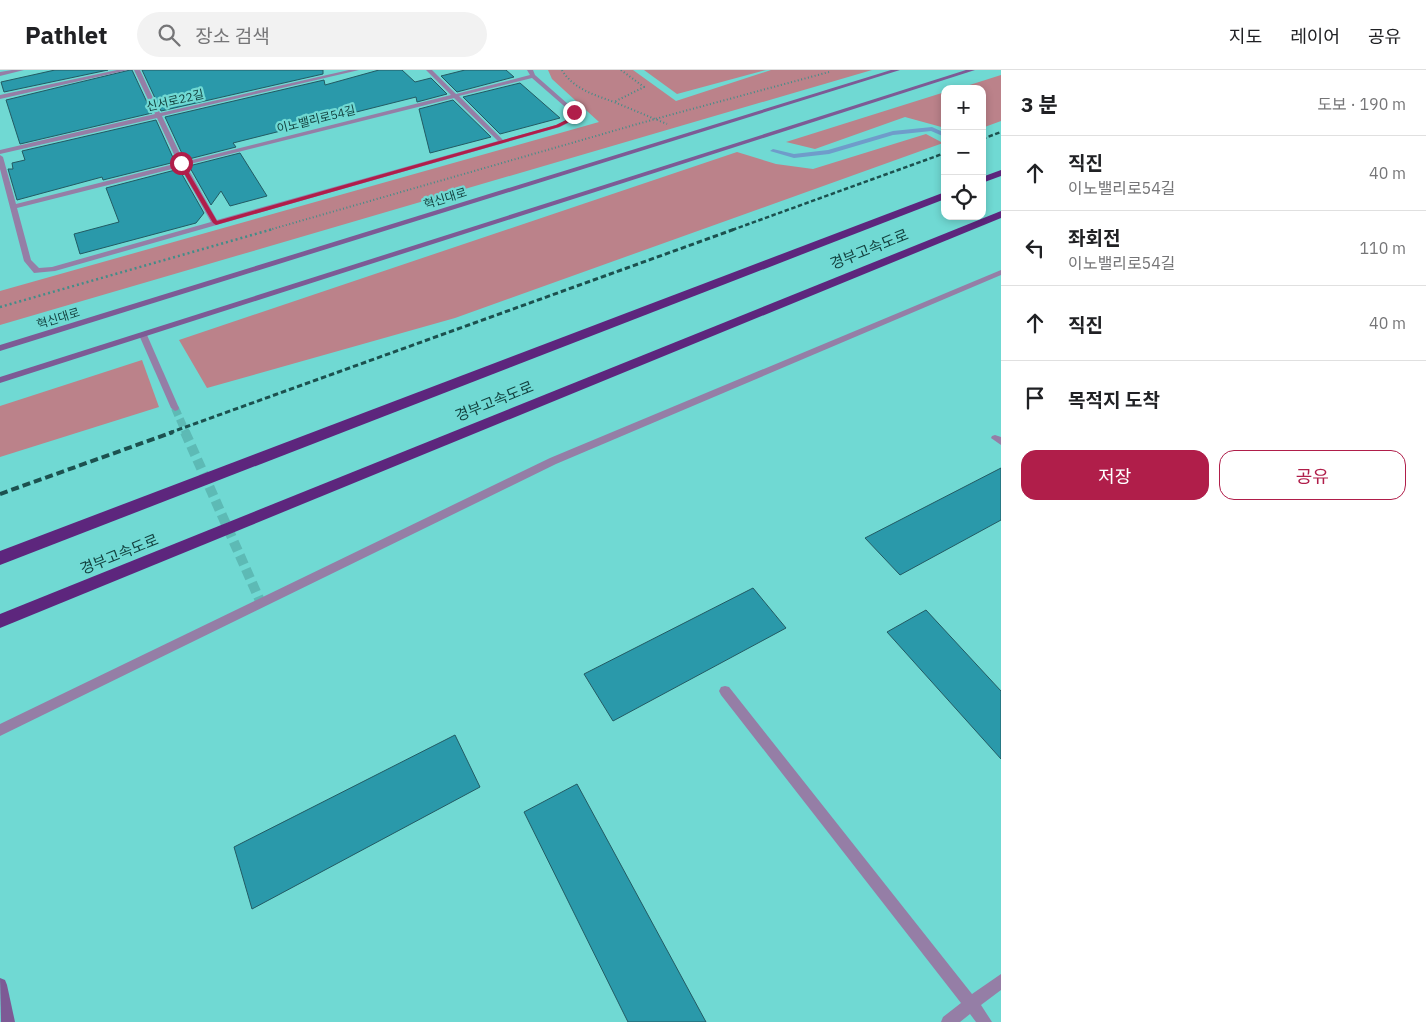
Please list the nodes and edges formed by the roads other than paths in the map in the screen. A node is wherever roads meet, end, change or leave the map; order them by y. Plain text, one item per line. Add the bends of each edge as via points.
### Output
1 (21, 70) edge
2 (125, 70) edge
3 (137, 70) edge
4 (356, 70) edge
5 (429, 70) edge
6 (897, 70) edge
7 (972, 70) edge
8 (532, 73) edge
9 (0, 74) edge
10 (456, 96) junction
11 (0, 97) edge
12 (158, 115) junction
13 (502, 142) junction
14 (0, 152) edge
15 (0, 157) edge
16 (181, 163) junction
17 (1001, 173) edge
18 (986, 179) edge
19 (941, 197) edge
20 (13, 207) junction
21 (1001, 214) edge
22 (216, 223) junction
23 (1001, 272) edge
24 (142, 334) junction
25 (0, 348) edge
26 (0, 380) edge
27 (175, 408) tunnel mouth
28 (3, 556) edge
29 (0, 621) edge
30 (726, 691) dead end
31 (0, 730) edge
32 (1001, 981) edge
33 (0, 985) edge
34 (972, 1003) junction
35 (8, 1022) edge
36 (948, 1022) edge
37 (985, 1022) edge

1 - 9 street
2 - 11 street
3 - 12 street
4 - 12 street, 신서로22길
5 - 10 street
6 - 25 main road, 혁신대로
7 - 24 main road
8 - 10 street, 이노밸리로54길
8 - 13 street via 574,112 570,120 558,126
10 - 13 street
10 - 16 street, 이노밸리로54길
12 - 14 street, 신서로22길
12 - 16 street
13 - 22 street
15 - 20 street
16 - 20 street, 이노밸리로54길
16 - 22 street
17 - 18 highway
19 - 28 highway, 경부고속도로
20 - 22 street via 28,261 37,271
21 - 29 highway, 경부고속도로
23 - 31 street via 553,461
24 - 26 main road
24 - 27 street
30 - 34 street
32 - 34 street
33 - 35 main road
34 - 36 street
34 - 37 street

